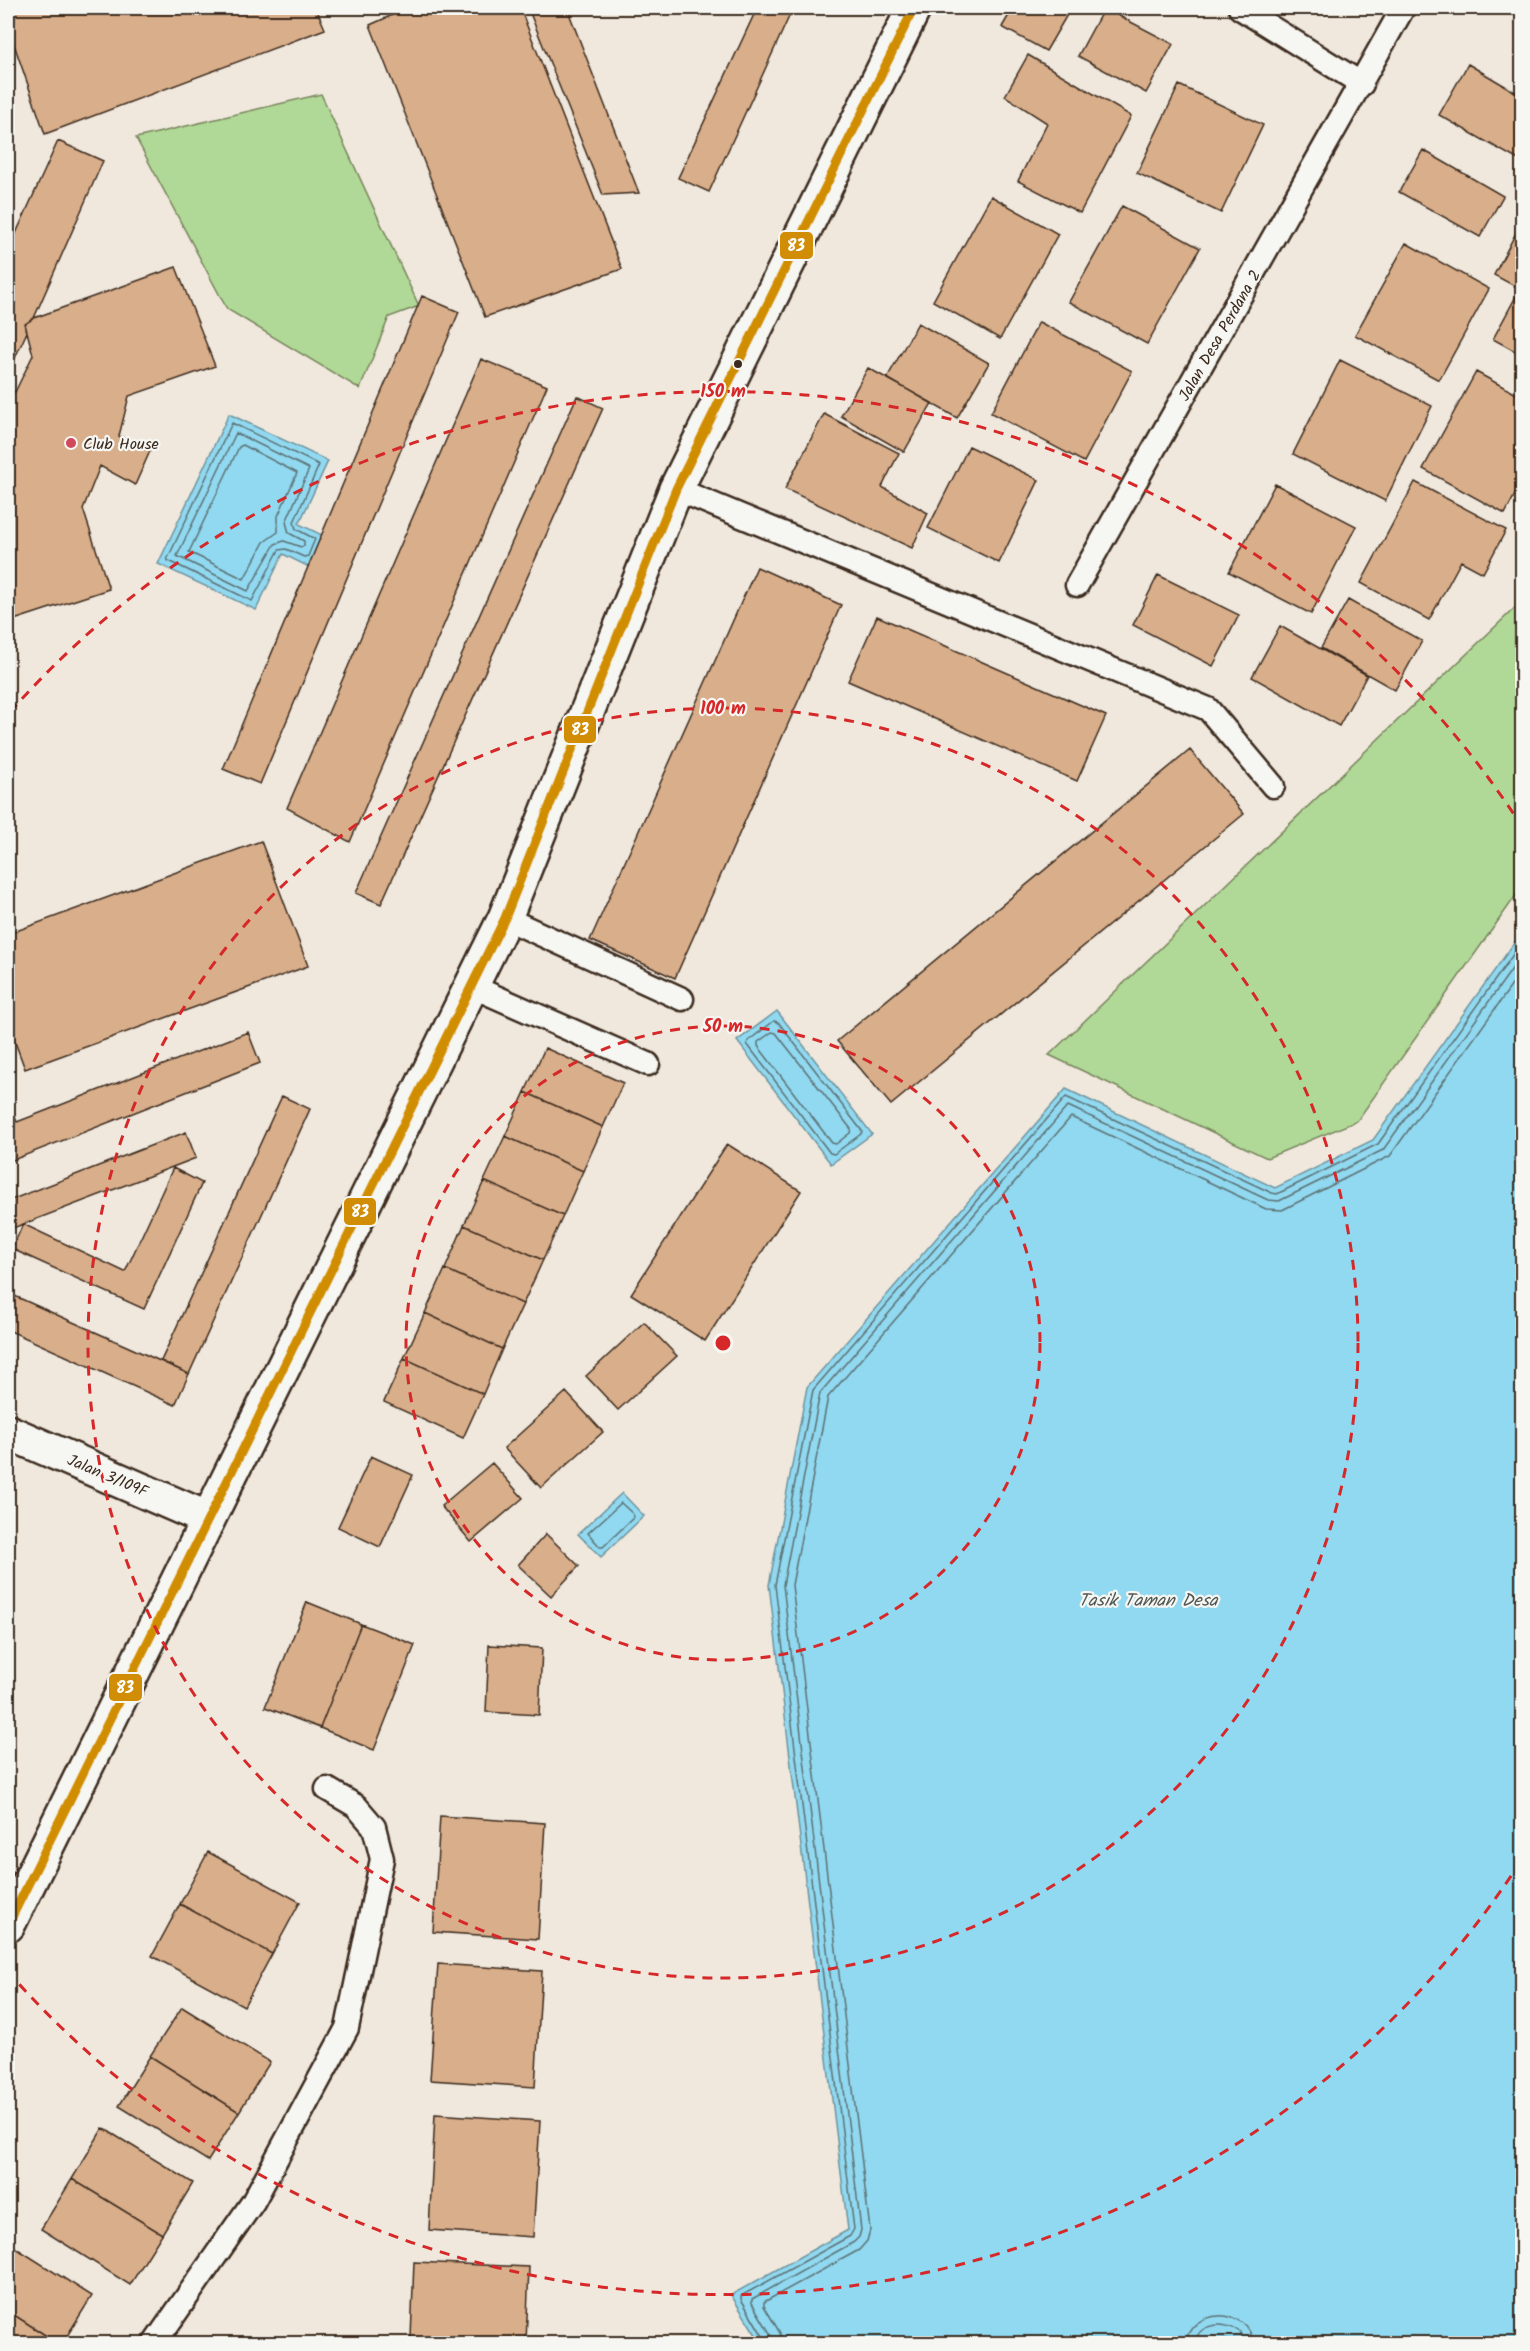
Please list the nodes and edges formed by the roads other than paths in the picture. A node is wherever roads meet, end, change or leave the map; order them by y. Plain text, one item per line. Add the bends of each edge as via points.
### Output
1 (914, 8) edge
2 (1240, 8) edge
3 (1403, 8) edge
4 (1362, 84) junction
5 (676, 489) junction
6 (1077, 585) dead end
7 (1273, 786) dead end
8 (505, 918) junction
9 (471, 986) junction
10 (682, 999) dead end
11 (648, 1064) dead end
12 (8, 1432) edge
13 (208, 1519) junction
14 (327, 1789) dead end
15 (8, 1925) edge
16 (154, 2343) edge

1 - 5 street
2 - 4 lane
3 - 4 lane, Jalan Desa Perdana 2
4 - 6 lane, Jalan Desa Perdana 2
5 - 7 lane via 1208,709
5 - 8 street
8 - 9 street
8 - 10 lane
9 - 11 lane
9 - 13 street
12 - 13 street, Jalan 3/109F
13 - 15 street
14 - 16 lane via 356,1806 374,1827 382,1859 347,2028 253,2202

